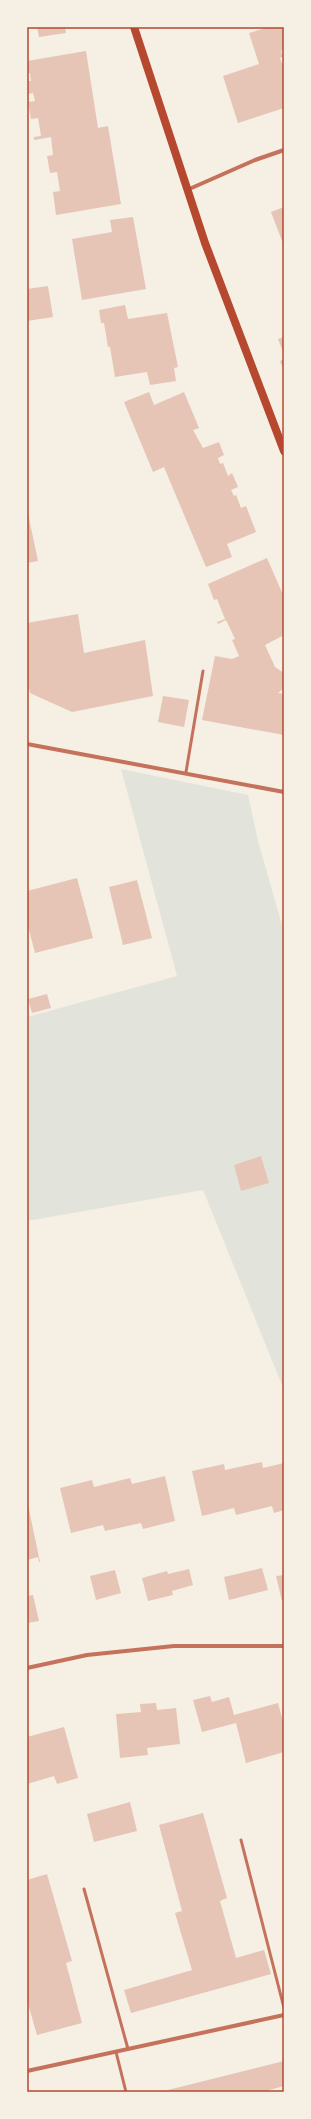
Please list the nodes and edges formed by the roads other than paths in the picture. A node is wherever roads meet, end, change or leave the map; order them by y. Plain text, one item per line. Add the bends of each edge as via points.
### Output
1 (134, 27) edge
2 (284, 150) edge
3 (187, 190) junction
4 (284, 451) edge
5 (203, 671) dead end
6 (27, 744) edge
7 (186, 772) junction
8 (284, 792) edge
9 (284, 1646) edge
10 (27, 1668) edge
11 (241, 1840) dead end
12 (84, 1889) dead end
13 (284, 2008) edge
14 (284, 2015) edge
15 (128, 2049) junction
16 (116, 2052) junction
17 (27, 2071) edge
18 (126, 2092) edge

1 - 3 main road
2 - 3 street
3 - 4 main road
5 - 7 lane
6 - 7 street
7 - 8 street
9 - 10 street via 174,1646 87,1655
11 - 13 lane
12 - 15 lane
14 - 15 street
15 - 16 street
16 - 17 street
16 - 18 lane

